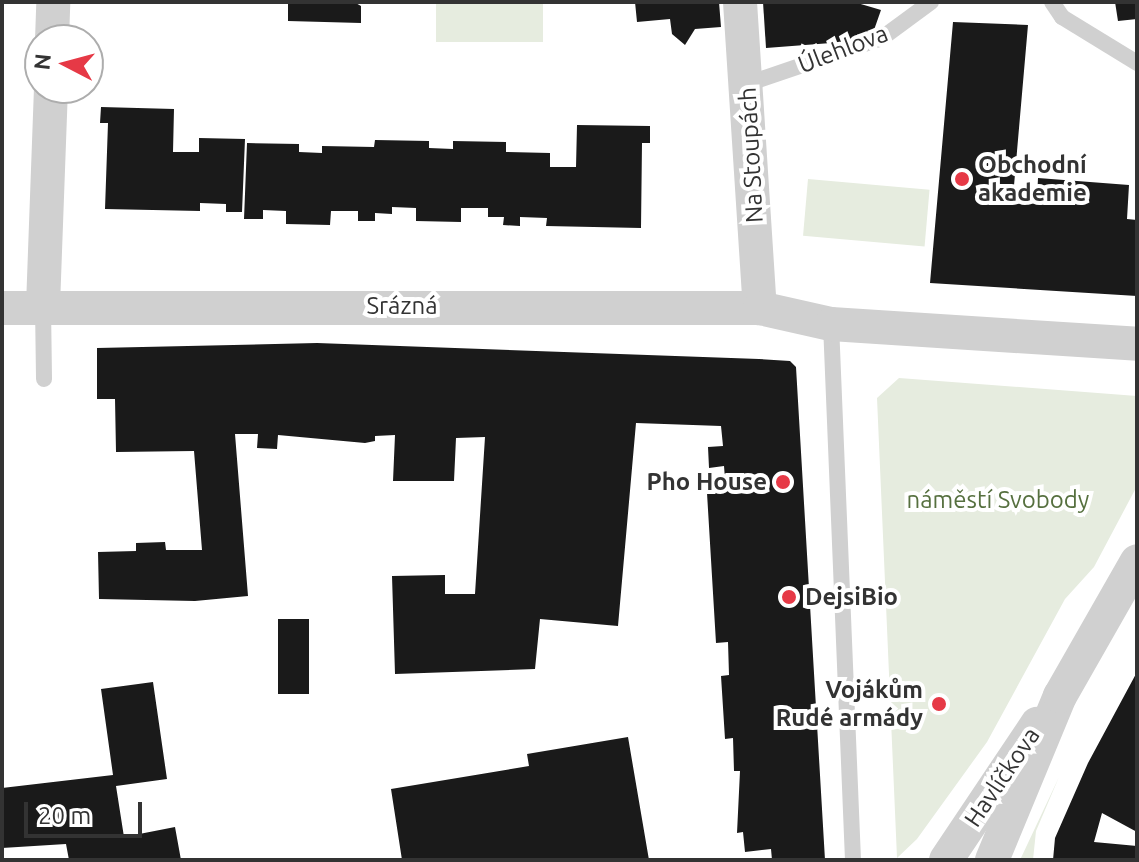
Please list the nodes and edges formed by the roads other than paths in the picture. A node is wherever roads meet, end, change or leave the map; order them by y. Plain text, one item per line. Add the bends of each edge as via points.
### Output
1 (53, 2) edge
2 (740, 2) edge
3 (931, 2) edge
4 (1052, 2) edge
5 (52, 24) edge
6 (1137, 63) edge
7 (747, 84) junction
8 (50, 104) edge
9 (43, 306) junction
10 (2, 308) edge
11 (760, 308) junction
12 (831, 324) junction
13 (1137, 344) edge
14 (44, 379) dead end
15 (1137, 561) edge
16 (1060, 696) junction
17 (853, 860) edge
18 (946, 860) edge
19 (992, 860) edge

1 - 5 street
2 - 7 street, Na Stoupách
3 - 7 lane, Úlehlova via 882,38
4 - 6 lane via 1062,17
7 - 11 street, Na Stoupách
8 - 9 street
9 - 10 street, Srázná
9 - 11 street, Srázná
9 - 14 lane
11 - 12 street
12 - 13 street
12 - 17 lane
15 - 16 street
16 - 18 street, Havlíčkova via 1011,758
16 - 19 street

